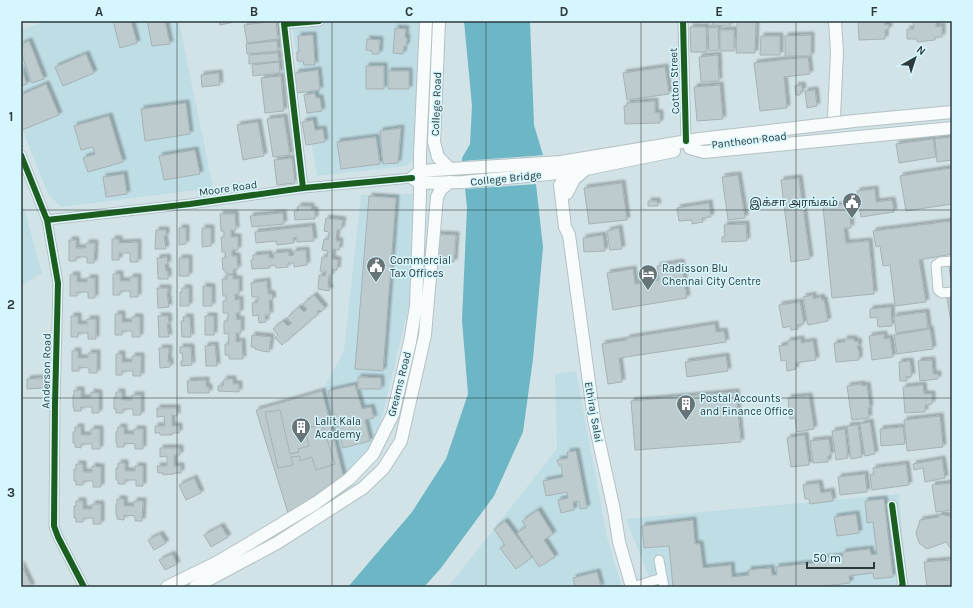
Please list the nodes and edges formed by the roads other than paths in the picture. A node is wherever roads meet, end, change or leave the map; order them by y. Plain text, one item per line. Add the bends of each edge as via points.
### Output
1 (319, 21) edge
2 (426, 21) edge
3 (439, 21) edge
4 (682, 21) edge
5 (835, 21) edge
6 (952, 107) edge
7 (924, 110) junction
8 (952, 112) edge
9 (834, 117) junction
10 (952, 120) edge
11 (952, 128) edge
12 (926, 131) junction
13 (693, 143) junction
14 (22, 161) edge
15 (548, 168) junction
16 (456, 169) junction
17 (586, 169) junction
18 (562, 171) junction
19 (418, 177) junction
20 (450, 182) junction
21 (303, 188) junction
22 (567, 193) junction
23 (48, 220) junction
24 (569, 235) junction
25 (952, 261) edge
26 (952, 292) edge
27 (892, 505) dead end
28 (659, 560) dead end
29 (663, 583) edge
30 (84, 587) edge
31 (167, 587) edge
32 (195, 587) edge
33 (632, 587) edge
34 (901, 587) edge

1 - 21 street via 284,24
2 - 19 main road, College Road
3 - 16 main road, College Road via 434,142 438,157
4 - 13 street, Cotton Street
5 - 9 main road via 837,52
6 - 7 main road
7 - 9 main road
7 - 12 main road
8 - 13 main road, bridge via 854,121
9 - 13 main road via 696,134
10 - 13 main road, Pantheon Road
11 - 12 main road
12 - 13 main road via 704,152
13 - 17 main road, Pantheon Road
13 - 18 main road
14 - 23 street, Anderson Road
15 - 16 main road, College Bridge
15 - 18 main road, Pantheon Road
15 - 20 main road, College Bridge
16 - 19 main road, College Bridge
17 - 18 main road, Pantheon Road
17 - 22 main road via 574,179
18 - 22 main road, Ethiraj Salai
18 - 24 main road, Ethiraj Salai via 560,185 565,227
19 - 20 main road, College Bridge
19 - 21 street, Moore Road
19 - 31 main road, Greams Road via 416,306 393,414 373,454 349,479 316,503 216,563
20 - 32 main road, Greams Road via 441,189 437,197 425,335 401,441 383,469 363,488 277,543
21 - 23 street, Moore Road
22 - 24 main road, Ethiraj Salai via 571,228
23 - 30 street, Anderson Road via 58,283 54,526
24 - 33 main road, Ethiraj Salai via 594,419 619,542
25 - 26 street via 936,265 938,290 942,293
27 - 34 street
28 - 29 street
29 - 33 street

